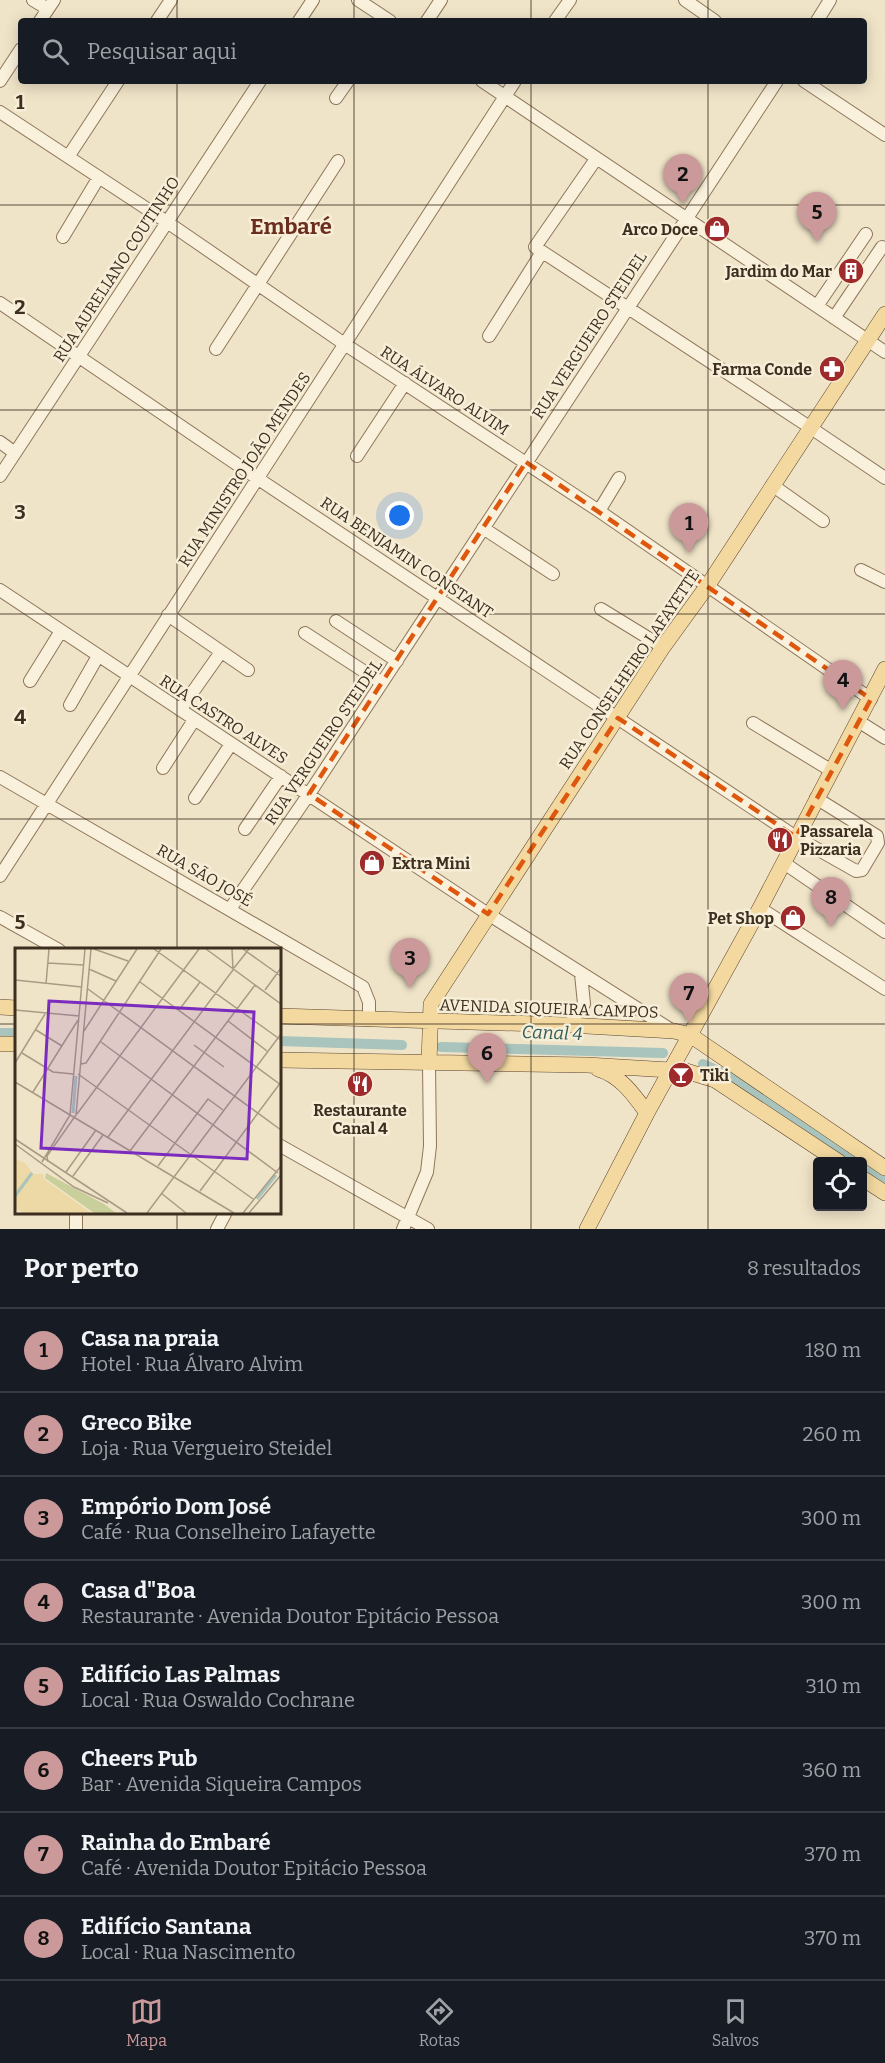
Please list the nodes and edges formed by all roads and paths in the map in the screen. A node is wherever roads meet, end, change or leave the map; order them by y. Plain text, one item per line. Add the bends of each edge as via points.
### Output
1 (33, 0) edge
2 (171, 0) edge
3 (313, 0) edge
4 (358, 0) edge
5 (441, 0) edge
6 (570, 0) edge
7 (685, 0) edge
8 (830, 0) edge
9 (51, 4) edge
10 (42, 18) edge
11 (159, 18) edge
12 (301, 18) edge
13 (385, 18) edge
14 (429, 18) edge
15 (557, 18) edge
16 (711, 18) edge
17 (819, 18) edge
18 (18, 54) edge
19 (0, 81) edge
20 (116, 84) edge
21 (258, 84) edge
22 (346, 84) edge
23 (487, 84) edge
24 (513, 84) edge
25 (775, 84) edge
26 (808, 84) edge
27 (505, 96) junction
28 (336, 98) dead end
29 (0, 112) edge
30 (885, 135) edge
31 (68, 157) junction
32 (596, 159) junction
33 (339, 161) dead end
34 (99, 177) junction
35 (686, 218) junction
36 (167, 222) junction
37 (866, 234) dead end
38 (63, 237) dead end
39 (882, 247) dead end
40 (542, 252) junction
41 (258, 284) junction
42 (0, 303) edge
43 (817, 306) junction
44 (627, 307) junction
45 (885, 314) edge
46 (834, 318) junction
47 (489, 336) dead end
48 (868, 341) junction
49 (346, 345) junction
50 (216, 349) dead end
51 (885, 352) edge
52 (79, 356) junction
53 (405, 383) junction
54 (811, 428) junction
55 (0, 442) edge
56 (15, 453) junction
57 (357, 456) dead end
58 (526, 462) junction
59 (0, 476) edge
60 (257, 478) junction
61 (619, 478) dead end
62 (885, 478) edge
63 (772, 485) junction
64 (599, 510) junction
65 (824, 521) dead end
66 (483, 528) junction
67 (861, 570) dead end
68 (553, 574) dead end
69 (885, 582) edge
70 (708, 585) junction
71 (0, 590) edge
72 (438, 598) junction
73 (601, 609) dead end
74 (168, 615) junction
75 (336, 621) dead end
76 (61, 631) junction
77 (305, 633) dead end
78 (663, 647) junction
79 (221, 652) junction
80 (98, 656) junction
81 (397, 661) junction
82 (885, 669) edge
83 (248, 670) dead end
84 (128, 676) junction
85 (30, 681) dead end
86 (382, 683) junction
87 (871, 699) junction
88 (70, 705) dead end
89 (180, 710) junction
90 (618, 718) junction
91 (194, 720) junction
92 (858, 721) junction
93 (753, 723) dead end
94 (885, 738) edge
95 (231, 744) junction
96 (163, 768) dead end
97 (832, 771) junction
98 (281, 776) junction
99 (0, 777) edge
100 (309, 794) junction
101 (195, 798) dead end
102 (816, 798) junction
103 (47, 804) junction
104 (245, 829) dead end
105 (796, 837) junction
106 (784, 863) junction
107 (0, 876) edge
108 (760, 908) junction
109 (230, 909) junction
110 (488, 914) junction
111 (0, 917) edge
112 (885, 932) edge
113 (55, 948) edge
114 (581, 974) junction
115 (885, 989) edge
116 (0, 1007) edge
117 (15, 1008) edge
118 (280, 1016) edge
119 (369, 1020) junction
120 (569, 1025) junction
121 (430, 1026) junction
122 (674, 1031) junction
123 (690, 1035) junction
124 (429, 1058) junction
125 (280, 1060) edge
126 (587, 1065) junction
127 (673, 1069) junction
128 (647, 1113) junction
129 (280, 1146) edge
130 (833, 1157) edge
131 (885, 1168) edge
132 (867, 1181) edge
133 (885, 1193) edge
134 (225, 1214) edge
135 (406, 1224) edge
136 (217, 1229) edge
137 (428, 1229) edge
138 (587, 1229) edge

1 - 9 street
2 - 11 street
3 - 12 street
4 - 13 street
5 - 14 street
6 - 15 street
7 - 16 street
8 - 17 street
9 - 10 street
18 - 19 street
20 - 31 street
21 - 36 street, RUA AURELIANO COUTINHO
22 - 28 street
23 - 27 street
24 - 27 street, RUA MINISTRO JOÃO MENDES
25 - 35 street, RUA VERGUEIRO STEIDEL
26 - 30 street
27 - 32 street
27 - 49 street, RUA MINISTRO JOÃO MENDES
29 - 31 street, RUA ÁLVARO ALVIM
31 - 34 street, RUA ÁLVARO ALVIM
32 - 35 street
32 - 40 street via 535,247
33 - 41 street
34 - 36 street, RUA ÁLVARO ALVIM
34 - 38 street
35 - 43 street
35 - 44 street, RUA VERGUEIRO STEIDEL
36 - 41 street, RUA ÁLVARO ALVIM
36 - 52 street, RUA AURELIANO COUTINHO
37 - 43 street
39 - 46 street
40 - 44 street
40 - 47 street
41 - 49 street, RUA ÁLVARO ALVIM
41 - 50 street
42 - 52 street, RUA BENJAMIN CONSTANT
43 - 46 street
44 - 54 street
44 - 58 street, RUA VERGUEIRO STEIDEL
45 - 48 main road, RUA CONSELHEIRO LAFAYETTE
46 - 48 street
48 - 51 street
48 - 54 main road, RUA CONSELHEIRO LAFAYETTE
49 - 53 street, RUA ÁLVARO ALVIM
49 - 60 street, RUA MINISTRO JOÃO MENDES
52 - 56 street, RUA AURELIANO COUTINHO
52 - 60 street, RUA BENJAMIN CONSTANT
53 - 57 street
53 - 58 street, RUA ÁLVARO ALVIM
54 - 62 street
54 - 63 main road, RUA CONSELHEIRO LAFAYETTE
55 - 56 street
56 - 59 street, RUA AURELIANO COUTINHO
58 - 64 street, RUA ÁLVARO ALVIM
58 - 66 street, RUA VERGUEIRO STEIDEL
60 - 72 street, RUA BENJAMIN CONSTANT
60 - 74 street, RUA MINISTRO JOÃO MENDES
61 - 64 street
63 - 65 street
63 - 70 main road, RUA CONSELHEIRO LAFAYETTE
64 - 70 street, RUA ÁLVARO ALVIM
66 - 68 street
66 - 72 street, RUA VERGUEIRO STEIDEL
67 - 69 street
70 - 78 main road, RUA CONSELHEIRO LAFAYETTE
70 - 87 street, RUA ÁLVARO ALVIM
71 - 76 street, RUA CASTRO ALVES
72 - 81 street, RUA VERGUEIRO STEIDEL
72 - 90 street, RUA BENJAMIN CONSTANT
73 - 78 street
74 - 79 street
74 - 84 street, RUA MINISTRO JOÃO MENDES
75 - 81 street
76 - 80 street, RUA CASTRO ALVES
76 - 85 street
77 - 86 street
78 - 90 main road, RUA CONSELHEIRO LAFAYETTE
79 - 83 street
79 - 89 street
80 - 84 street, RUA CASTRO ALVES
80 - 88 street
81 - 86 street, RUA VERGUEIRO STEIDEL
82 - 87 main road
84 - 89 street, RUA CASTRO ALVES
84 - 103 street, RUA MINISTRO JOÃO MENDES
86 - 100 street, RUA VERGUEIRO STEIDEL
87 - 92 main road
89 - 91 street, RUA CASTRO ALVES
90 - 105 street, RUA BENJAMIN CONSTANT
90 - 110 main road, RUA CONSELHEIRO LAFAYETTE
91 - 95 street, RUA CASTRO ALVES
91 - 96 street
92 - 94 street
92 - 97 main road
93 - 97 street
95 - 98 street, RUA CASTRO ALVES
95 - 101 street
97 - 102 main road
98 - 100 street, RUA CASTRO ALVES
98 - 104 street
99 - 103 street, RUA SÃO JOSÉ
100 - 109 street, RUA VERGUEIRO STEIDEL
100 - 110 street, RUA CASTRO ALVES
102 - 105 main road
102 - 105 street, RUA BENJAMIN CONSTANT via 876,834 878,843 864,868 856,871
103 - 107 street, RUA MINISTRO JOÃO MENDES
103 - 109 street, RUA SÃO JOSÉ
105 - 106 main road
106 - 108 main road
106 - 112 street
108 - 115 street
108 - 123 main road
109 - 119 street, RUA SÃO JOSÉ via 363,987 369,1002
110 - 114 street, RUA CASTRO ALVES
110 - 121 main road, RUA CONSELHEIRO LAFAYETTE via 431,1004
111 - 113 street
114 - 120 street via 584,1004
114 - 122 street, RUA CASTRO ALVES
116 - 117 main road
118 - 119 main road, AVENIDA SIQUEIRA CAMPOS
119 - 121 main road, AVENIDA SIQUEIRA CAMPOS
120 - 121 main road, AVENIDA SIQUEIRA CAMPOS
120 - 122 main road, AVENIDA SIQUEIRA CAMPOS
121 - 124 main road, RUA CONSELHEIRO LAFAYETTE
122 - 123 main road, AVENIDA SIQUEIRA CAMPOS
123 - 127 main road
123 - 131 main road, AVENIDA SIQUEIRA CAMPOS
124 - 125 main road
124 - 126 main road
124 - 135 street via 429,1157 424,1183
126 - 127 main road
126 - 128 main road via 614,1076
127 - 128 main road
127 - 130 main road via 715,1080
128 - 138 main road
129 - 135 street
132 - 133 main road
134 - 136 street
135 - 137 street

